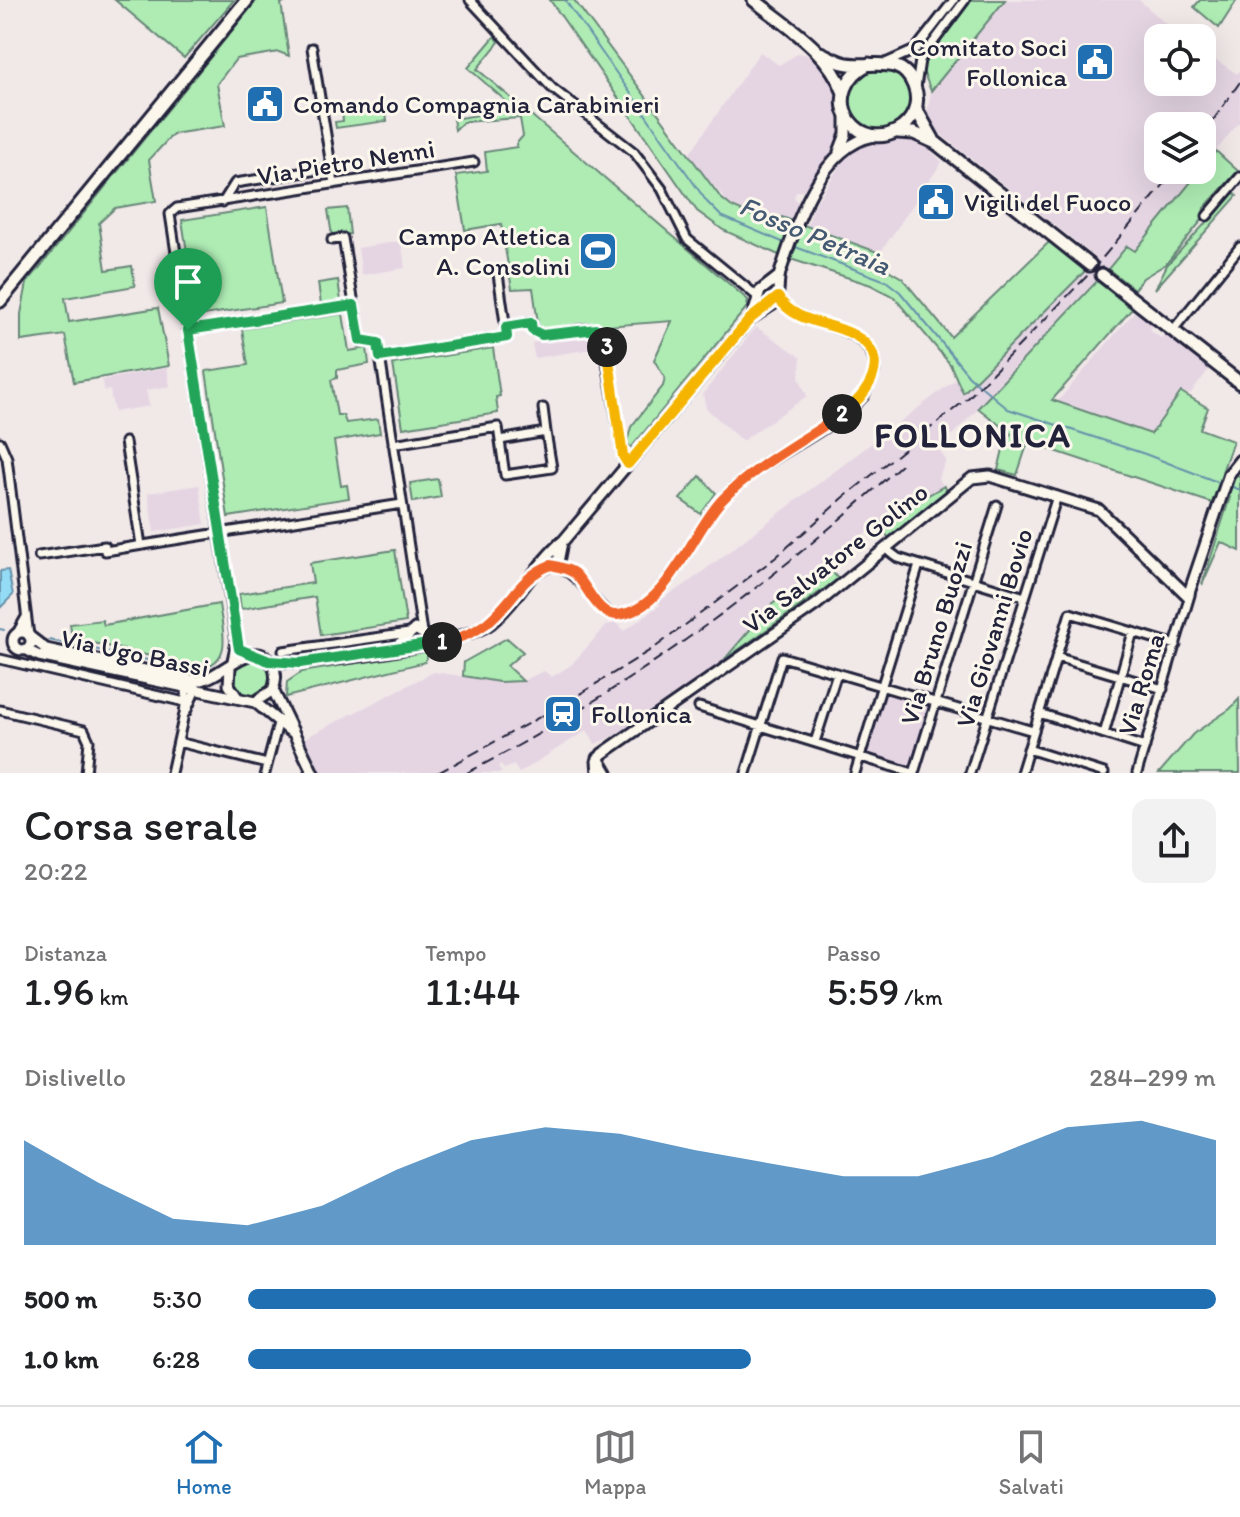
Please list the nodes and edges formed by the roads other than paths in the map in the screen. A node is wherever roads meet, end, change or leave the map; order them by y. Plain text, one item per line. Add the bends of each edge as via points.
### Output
1 (247, 0) edge
2 (470, 0) edge
3 (754, 0) edge
4 (954, 0) edge
5 (965, 0) edge
6 (312, 48) dead end
7 (820, 53) junction
8 (884, 63) junction
9 (869, 64) junction
10 (916, 89) junction
11 (844, 93) junction
12 (916, 109) junction
13 (846, 113) junction
14 (898, 132) junction
15 (875, 136) junction
16 (936, 143) junction
17 (837, 157) junction
18 (474, 162) dead end
19 (331, 168) junction
20 (1240, 177) edge
21 (334, 184) junction
22 (223, 202) junction
23 (1207, 216) dead end
24 (332, 240) dead end
25 (1240, 247) edge
26 (1090, 265) dead end
27 (498, 274) dead end
28 (1102, 275) dead end
29 (767, 294) junction
30 (0, 301) edge
31 (354, 305) junction
32 (750, 319) junction
33 (506, 327) junction
34 (188, 330) junction
35 (1173, 330) junction
36 (380, 357) junction
37 (1237, 378) edge
38 (543, 408) dead end
39 (546, 432) junction
40 (500, 440) junction
41 (0, 442) edge
42 (125, 442) dead end
43 (393, 444) junction
44 (1240, 460) edge
45 (628, 464) junction
46 (1232, 475) edge
47 (4, 491) edge
48 (1057, 496) junction
49 (402, 504) junction
50 (997, 505) dead end
51 (219, 532) junction
52 (563, 541) junction
53 (141, 545) junction
54 (886, 549) junction
55 (39, 556) dead end
56 (549, 559) junction
57 (919, 565) junction
58 (973, 582) junction
59 (1184, 589) junction
60 (1025, 597) junction
61 (27, 611) junction
62 (1133, 632) junction
63 (29, 636) junction
64 (416, 636) junction
65 (10, 640) edge
66 (236, 642) junction
67 (1176, 645) junction
68 (300, 648) junction
69 (25, 649) junction
70 (283, 651) dead end
71 (248, 654) junction
72 (1056, 657) junction
73 (0, 659) edge
74 (269, 661) junction
75 (296, 663) junction
76 (231, 665) junction
77 (837, 673) junction
78 (1121, 676) junction
79 (190, 685) junction
80 (274, 686) junction
81 (882, 686) junction
82 (1163, 689) junction
83 (237, 697) junction
84 (185, 702) junction
85 (255, 702) junction
86 (936, 702) junction
87 (699, 707) dead end
88 (0, 710) edge
89 (1039, 713) junction
90 (184, 714) junction
91 (988, 718) junction
92 (279, 720) junction
93 (761, 725) junction
94 (290, 731) junction
95 (1033, 731) junction
96 (1104, 734) junction
97 (178, 742) junction
98 (815, 742) junction
99 (1145, 747) junction
100 (1028, 749) junction
101 (860, 756) junction
102 (601, 757) junction
103 (267, 764) junction
104 (1092, 771) edge
105 (86, 773) edge
106 (171, 773) edge
107 (265, 773) edge
108 (313, 773) edge
109 (598, 773) edge
110 (607, 773) edge
111 (746, 773) edge
112 (855, 773) edge
113 (914, 773) edge
114 (970, 773) edge
115 (1021, 773) edge
116 (1104, 773) edge
117 (1137, 773) edge

1 - 30 main road
2 - 29 street via 544,81 634,152 662,189 687,239 743,287
3 - 7 main road
4 - 8 street via 915,50
5 - 10 street via 920,60
6 - 19 street
7 - 9 main road via 843,63
7 - 11 main road
8 - 9 main road
8 - 10 main road via 904,71
9 - 11 main road via 853,75
10 - 12 main road
11 - 13 main road
12 - 14 main road
12 - 16 main road
13 - 15 main road via 856,127
13 - 17 street via 846,134
14 - 15 main road
14 - 16 main road
15 - 17 street via 854,142
16 - 26 main road
17 - 29 street via 816,188
18 - 21 street, Via Pietro Nenni
19 - 21 street
19 - 22 street, Via Pietro Nenni via 235,183
20 - 23 street
21 - 22 street, Via Pietro Nenni
22 - 34 street, Via Pietro Nenni via 171,212
24 - 31 street via 343,238
25 - 35 street
27 - 33 street
28 - 35 main road
29 - 32 street
29 - 32 street via 768,306
29 - 56 street via 802,318 865,343 875,371 864,396 726,496 674,575 632,609 616,615 606,612 574,573
31 - 34 street
31 - 36 street via 360,340 378,343
32 - 45 street
33 - 36 street via 507,337
33 - 45 street via 531,323 542,335 590,329 602,333
34 - 51 street
35 - 37 main road
36 - 43 street
38 - 39 street
39 - 40 street
39 - 40 street via 552,468 505,475
40 - 43 street via 498,427
41 - 47 street via 7,458
42 - 53 street
43 - 49 street
44 - 46 street, Via Roma
45 - 52 street
46 - 59 street, Via Roma via 1195,576
47 - 61 street
48 - 54 street, Via Salvatore Golino via 977,476
48 - 59 street, Via Salvatore Golino via 1102,512
48 - 60 street, Via Giovanni Bovio
49 - 51 street
49 - 64 street via 419,617
50 - 58 street, Via Bruno Buozzi
51 - 53 street
51 - 66 street
52 - 56 street
52 - 56 street via 558,562
53 - 55 street
54 - 57 street
54 - 102 street, Via Salvatore Golino
56 - 64 street via 490,623 465,637 440,642
57 - 58 street
57 - 81 street
58 - 60 street
58 - 86 street, Via Bruno Buozzi
59 - 67 street, Via Roma via 1187,609
60 - 91 street, Via Giovanni Bovio
61 - 63 street
61 - 65 street
62 - 67 street
62 - 72 street via 1070,613
62 - 78 street
63 - 65 street, Via Ugo Bassi
63 - 69 street, Via Ugo Bassi
63 - 79 street, Via Ugo Bassi via 46,649
64 - 68 street
64 - 75 street via 392,649
65 - 69 street, Via Ugo Bassi
66 - 71 street
66 - 76 street
67 - 82 street, Via Roma
68 - 70 street
68 - 75 street
69 - 79 street, Via Ugo Bassi
71 - 74 street, Via Ugo Bassi
71 - 76 street, Via Ugo Bassi
72 - 78 street
72 - 89 street
73 - 84 street
74 - 75 street
74 - 80 street, Via Ugo Bassi
75 - 80 street
76 - 79 street, Via Ugo Bassi
76 - 83 street, Via Ugo Bassi via 229,685
77 - 81 street
77 - 93 street via 782,657
77 - 98 street
78 - 82 street
78 - 96 street
79 - 83 street, Via Ugo Bassi
79 - 84 street
79 - 90 street
80 - 85 street
80 - 94 street, Via Ugo Bassi
81 - 86 street
81 - 101 street
82 - 99 street, Via Roma
83 - 85 street, Via Ugo Bassi
84 - 90 street
85 - 92 street, Via Ugo Bassi
86 - 91 street
86 - 113 street, Via Bruno Buozzi
87 - 93 street
88 - 105 street via 84,730 89,741
89 - 95 street
89 - 96 street
90 - 97 street
91 - 95 street
91 - 114 street, Via Giovanni Bovio
92 - 94 street, Via Ugo Bassi
92 - 103 street
93 - 98 street
93 - 111 street
94 - 108 street, Via Ugo Bassi
95 - 100 street
96 - 99 street
97 - 103 street
97 - 106 street
98 - 101 street
99 - 117 street, Via Roma
100 - 104 street
100 - 115 street
101 - 112 street
101 - 113 street
102 - 109 street
102 - 110 street
103 - 107 street
104 - 116 street

